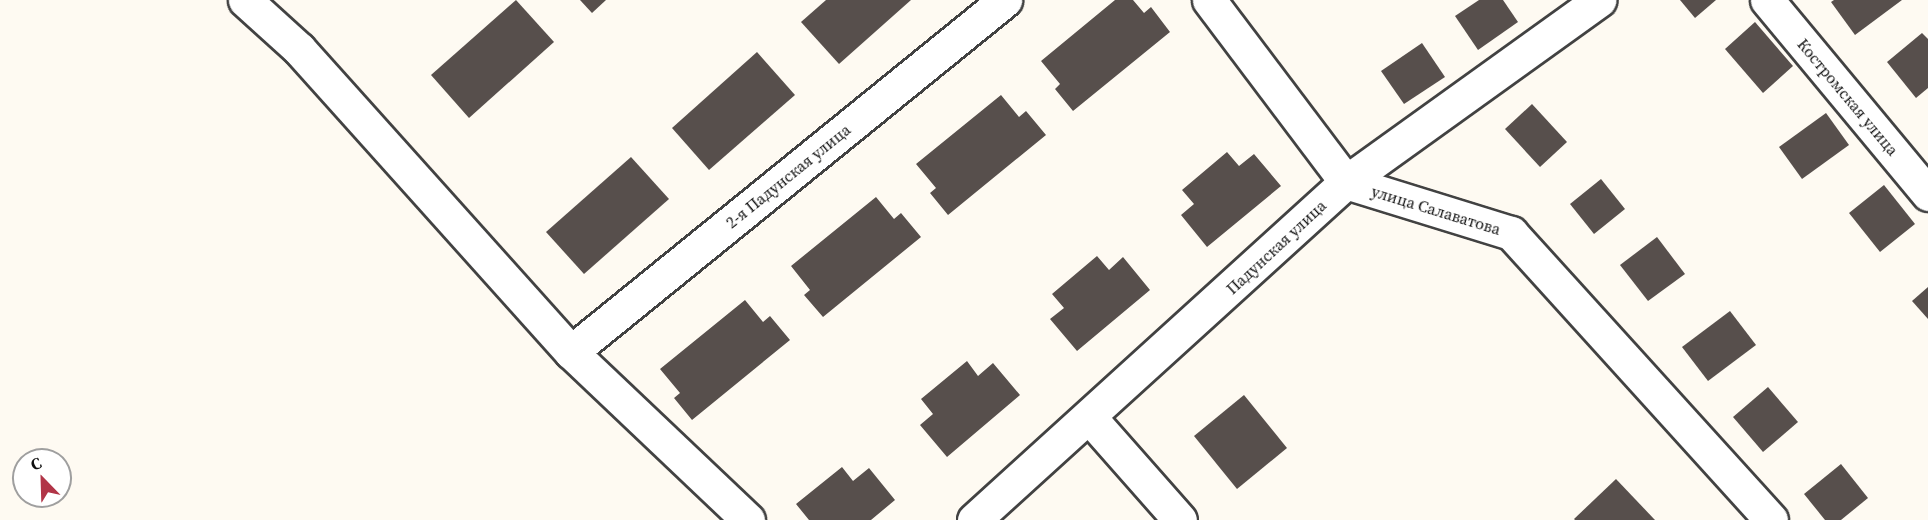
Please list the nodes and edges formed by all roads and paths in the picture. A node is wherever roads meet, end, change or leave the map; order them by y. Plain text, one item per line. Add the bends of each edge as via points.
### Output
1 (246, 0) edge
2 (1005, 0) edge
3 (1209, 0) edge
4 (1599, 0) edge
5 (1767, 0) edge
6 (1347, 182) junction
7 (1928, 194) edge
8 (571, 352) junction
9 (1090, 418) junction
10 (748, 520) edge
11 (975, 520) edge
12 (1180, 520) edge
13 (1772, 520) edge

1 - 8 street via 299,49
2 - 8 street, 2-я Падунская улица
3 - 6 street
4 - 6 street, Падунская улица
5 - 7 street, Костромская улица
6 - 9 street, Падунская улица
6 - 13 street, улица Салаватова via 1511,232
8 - 10 street
9 - 11 street, Падунская улица
9 - 12 street

